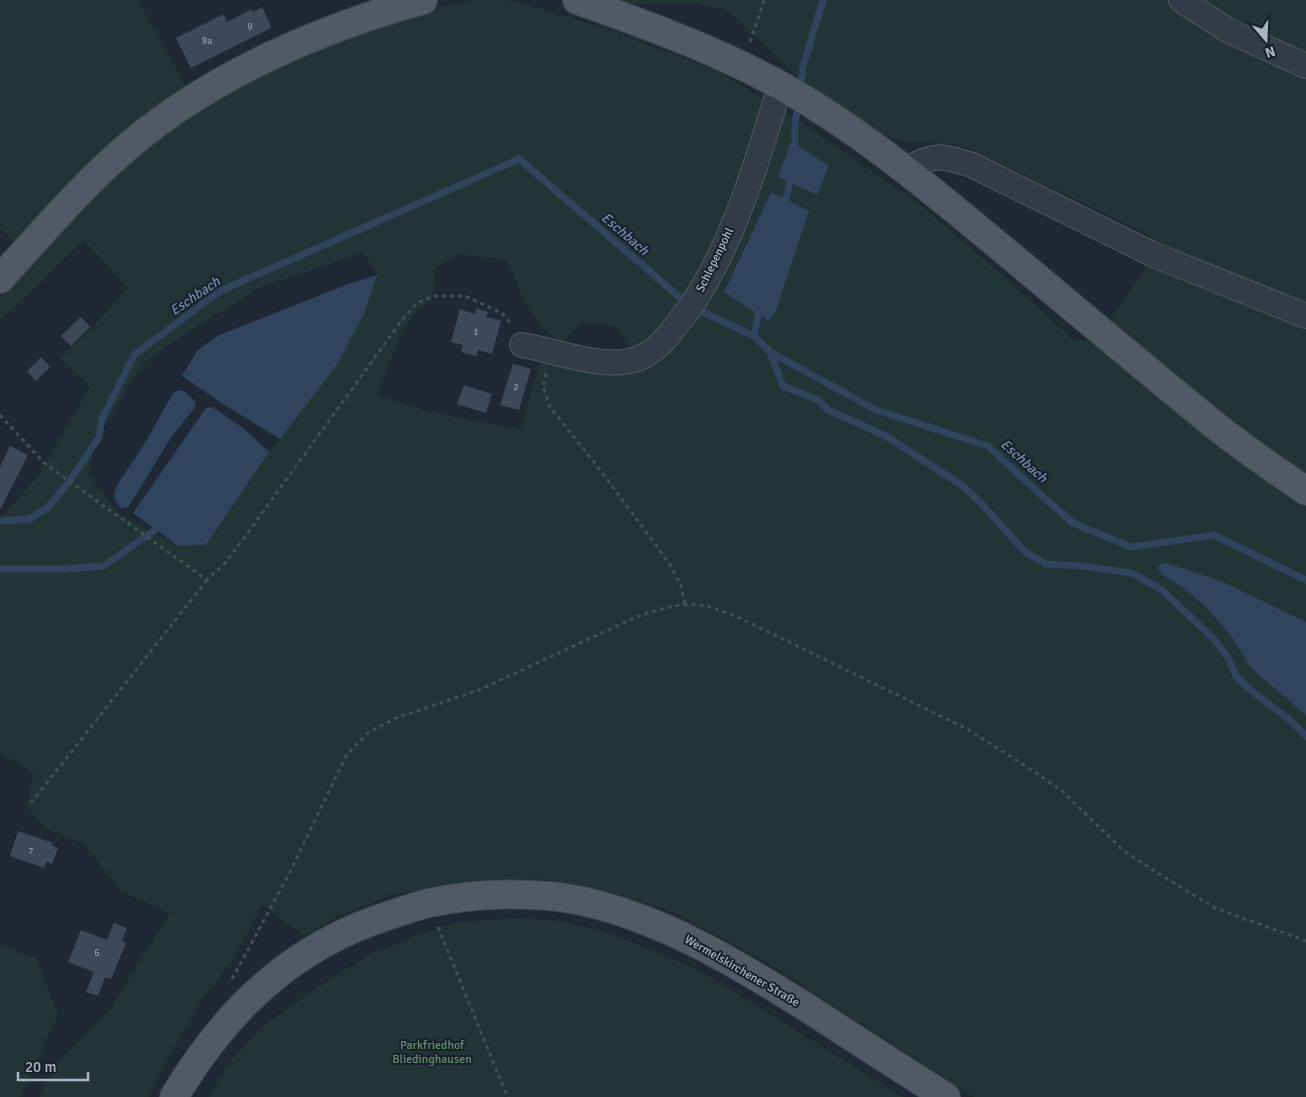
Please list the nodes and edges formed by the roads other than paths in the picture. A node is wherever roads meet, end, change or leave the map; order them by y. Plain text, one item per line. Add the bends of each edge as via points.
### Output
1 (423, 0) edge
2 (577, 0) edge
3 (1181, 0) edge
4 (1306, 66) edge
5 (780, 86) junction
6 (907, 170) junction
7 (0, 279) edge
8 (1306, 316) edge
9 (522, 345) road end
10 (1306, 491) edge
11 (174, 1097) edge
12 (946, 1097) edge

1 - 7 main road via 292,46 239,72 182,106 113,160
2 - 5 main road via 654,29
3 - 4 street via 1229,31
5 - 6 main road via 831,116
5 - 9 street, Schlepenpohl via 741,205 717,261 689,309 660,345 648,354 620,363
6 - 8 street via 934,157 972,165 1154,255
6 - 10 main road via 1209,420
11 - 12 main road, Wermelskirchener Straße via 228,1021 265,985 326,942 368,922 429,903 522,895 581,901 608,908 700,945 760,978

